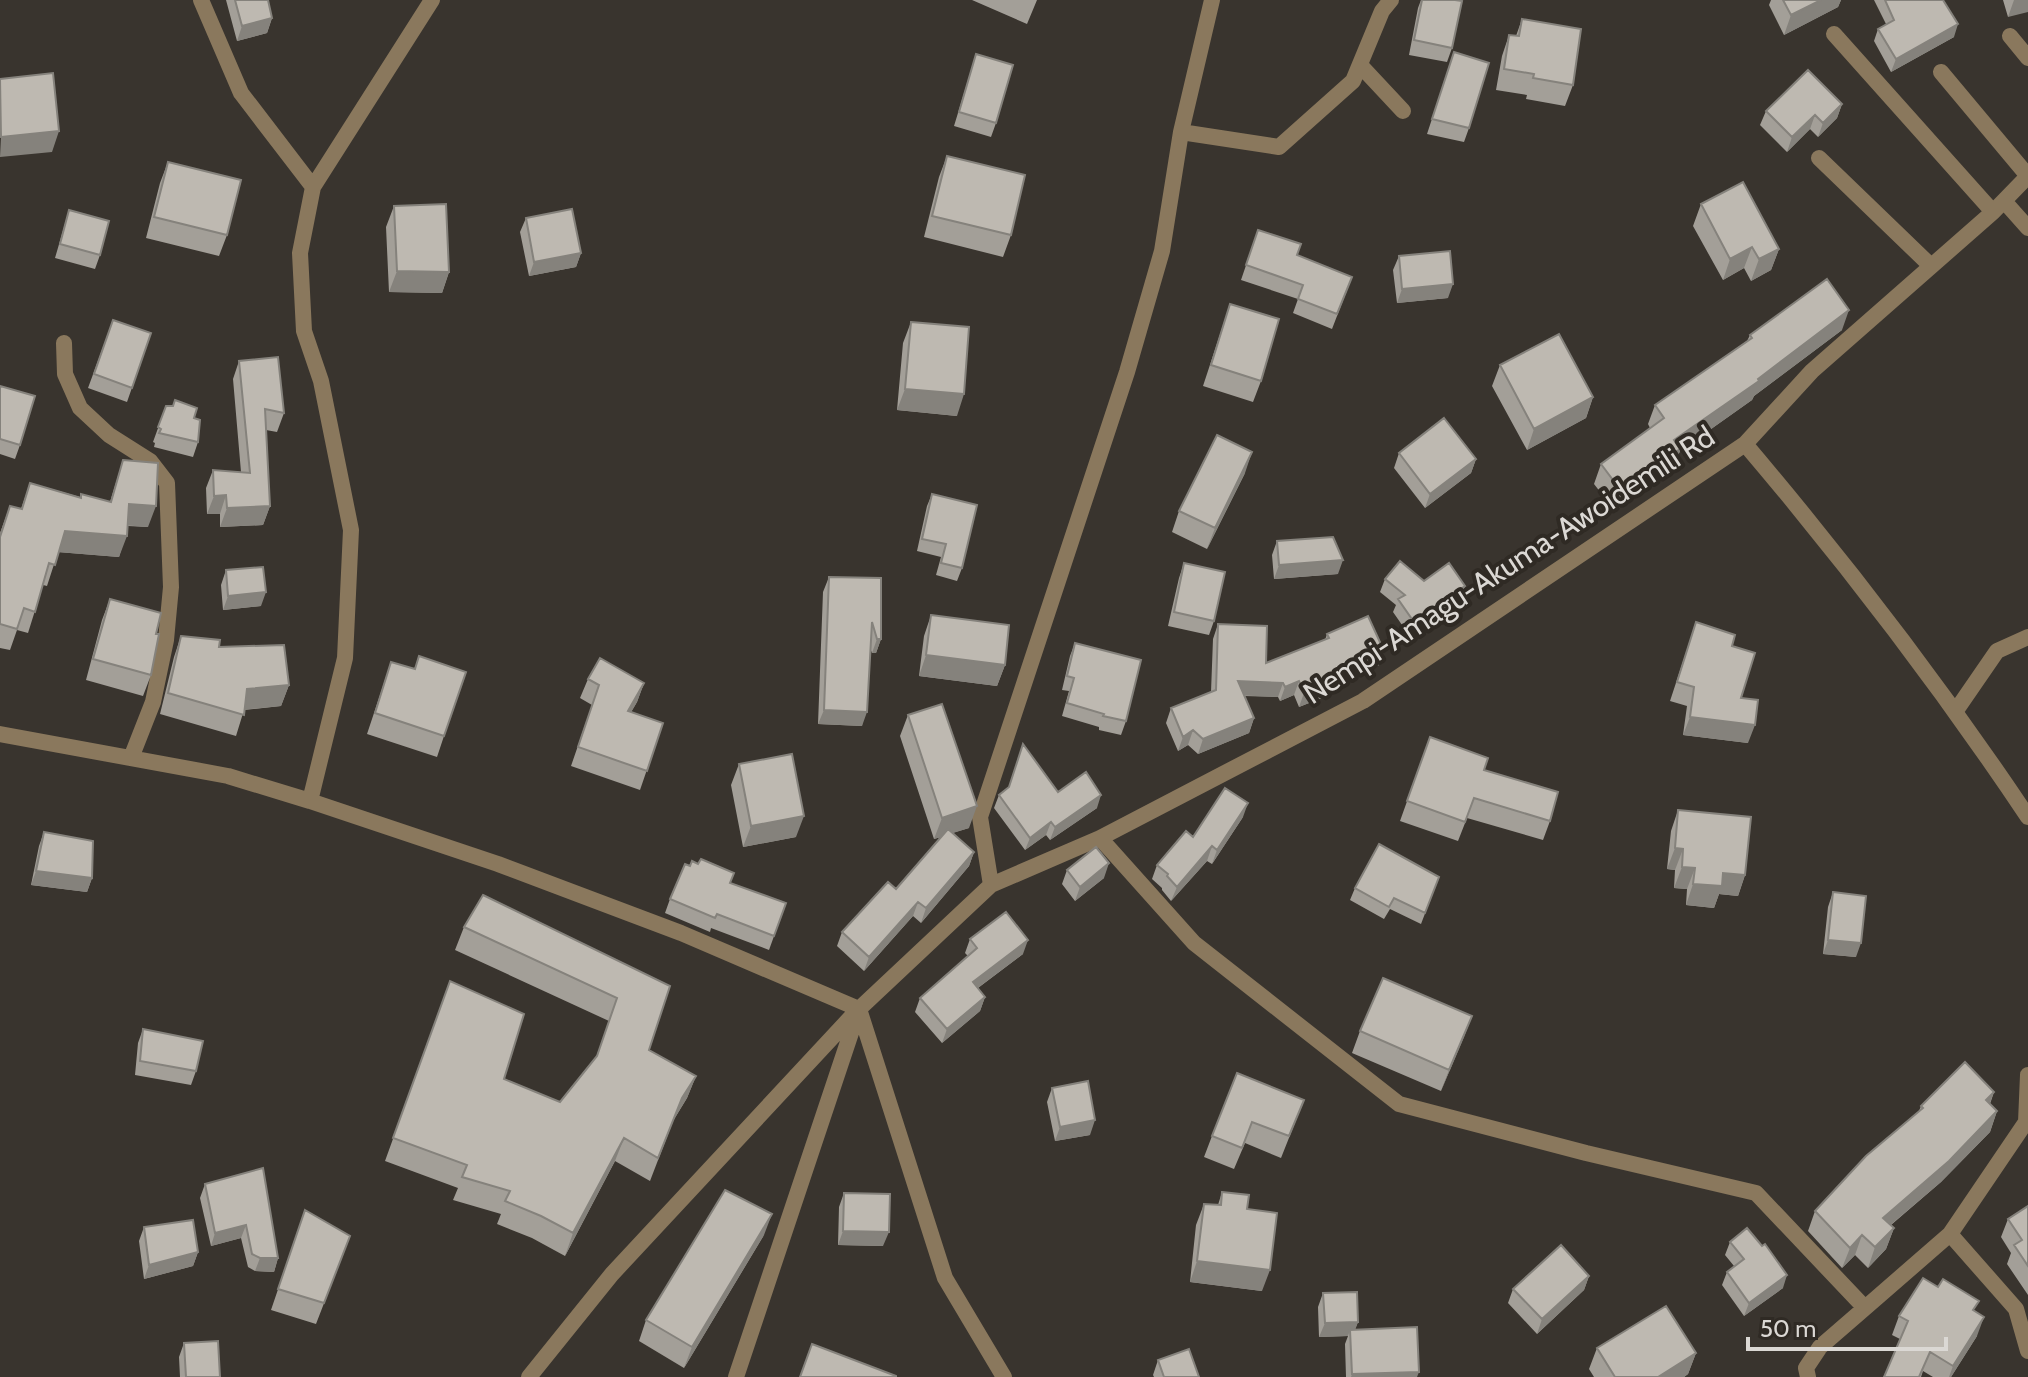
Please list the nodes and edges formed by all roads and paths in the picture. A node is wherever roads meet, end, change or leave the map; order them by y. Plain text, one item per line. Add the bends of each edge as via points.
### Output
1 (201, 0) edge
2 (432, 0) edge
3 (1212, 0) edge
4 (1391, 0) edge
5 (1834, 34) dead end
6 (2010, 36) dead end
7 (2028, 58) edge
8 (1360, 65) junction
9 (1941, 72) dead end
10 (1403, 111) dead end
11 (1181, 132) junction
12 (1819, 158) dead end
13 (2028, 176) edge
14 (313, 187) junction
15 (1998, 207) junction
16 (2028, 228) edge
17 (1931, 266) junction
18 (64, 343) dead end
19 (1745, 444) junction
20 (2028, 637) edge
21 (1955, 712) junction
22 (0, 734) edge
23 (131, 758) junction
24 (310, 801) junction
25 (2028, 817) edge
26 (1100, 838) junction
27 (991, 885) junction
28 (859, 1009) junction
29 (2028, 1075) edge
30 (1950, 1234) junction
31 (1865, 1308) junction
32 (2028, 1351) edge
33 (529, 1377) edge
34 (736, 1377) edge
35 (1004, 1377) edge
36 (1808, 1377) edge

1 - 14 street via 241,93
2 - 14 street
3 - 11 street
4 - 8 street
5 - 15 street
6 - 7 street
8 - 10 street
8 - 11 street via 1353,81 1279,147
9 - 13 street
11 - 27 street via 1162,251 1127,372 980,817
12 - 17 street
13 - 15 street, Nempi-Amagu-Akuma-Awoidemili Rd
14 - 24 street via 300,253 304,331 321,381 351,530 345,658
15 - 16 street
15 - 17 street, Nempi-Amagu-Akuma-Awoidemili Rd
17 - 19 street, Nempi-Amagu-Akuma-Awoidemili Rd via 1812,371
18 - 23 street via 65,374 80,408 109,435 150,461 167,483 171,587 166,640 153,702
19 - 21 street via 1824,537
19 - 26 street, Nempi-Amagu-Akuma-Awoidemili Rd via 1363,701
20 - 21 street via 1997,651
21 - 25 street
22 - 23 street
23 - 24 street via 228,776
24 - 28 street via 667,927
26 - 27 street, Nempi-Amagu-Akuma-Awoidemili Rd
26 - 31 street via 1194,943 1399,1104 1756,1193
27 - 28 street, Nempi-Amagu-Akuma-Awoidemili Rd
28 - 33 street via 612,1274
28 - 34 street, Nempi-Amagu-Akuma-Awoidemili Rd
28 - 35 street via 945,1278
29 - 30 street via 2026,1122
30 - 31 street
30 - 32 street via 2016,1309
31 - 36 street via 1820,1347 1806,1368

